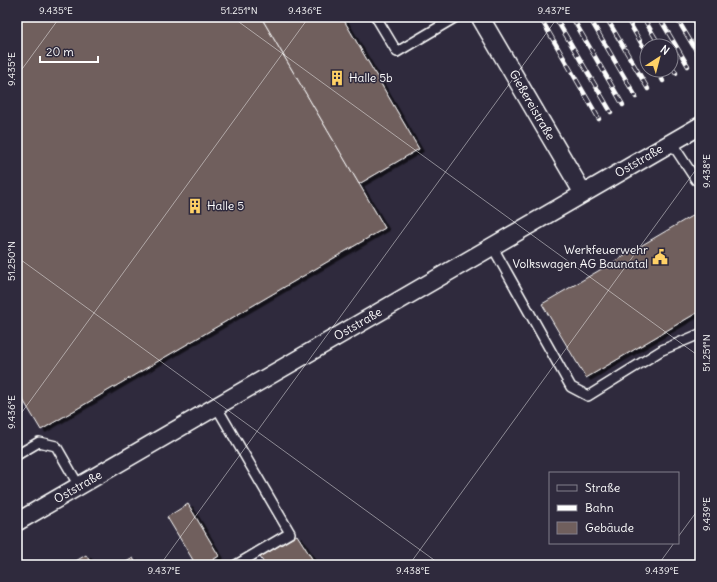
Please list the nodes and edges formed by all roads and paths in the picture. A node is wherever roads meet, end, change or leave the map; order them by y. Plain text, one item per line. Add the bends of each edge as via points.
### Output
1 (376, 17) edge
2 (456, 17) edge
3 (480, 17) edge
4 (700, 126) edge
5 (671, 142) junction
6 (700, 178) edge
7 (583, 193) junction
8 (492, 246) junction
9 (700, 334) edge
10 (216, 406) junction
11 (17, 455) edge
12 (79, 486) junction
13 (17, 522) edge
14 (236, 565) edge

1 - 2 lane via 397,52
3 - 7 street, Gießereistraße
4 - 5 street, Oststraße
5 - 6 lane via 696,180
5 - 7 street, Oststraße
7 - 8 street, Oststraße
8 - 9 lane via 571,387 588,396 662,350
8 - 10 street, Oststraße
10 - 12 street, Oststraße
10 - 14 lane via 290,533
11 - 12 lane via 39,442 56,446
12 - 13 street, Oststraße

